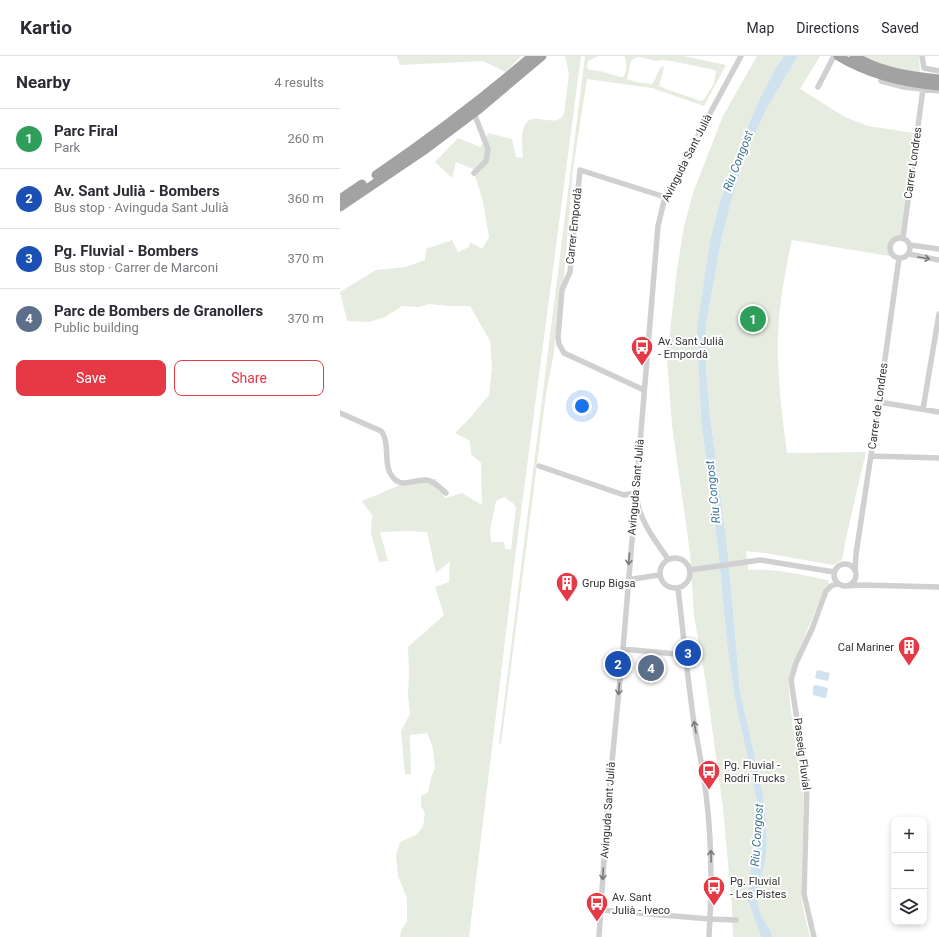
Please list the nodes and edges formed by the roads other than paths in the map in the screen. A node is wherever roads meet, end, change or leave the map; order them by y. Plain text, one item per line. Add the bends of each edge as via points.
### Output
1 (532, 56) edge
2 (542, 56) edge
3 (741, 56) edge
4 (834, 56) edge
5 (838, 56) edge
6 (922, 56) edge
7 (852, 61) edge
8 (939, 71) edge
9 (939, 79) edge
10 (881, 81) joint
11 (939, 86) edge
12 (818, 87) dead end
13 (923, 89) junction
14 (939, 91) edge
15 (474, 113) junction
16 (474, 173) dead end
17 (371, 178) junction
18 (340, 194) edge
19 (665, 198) junction
20 (340, 199) edge
21 (340, 206) edge
22 (903, 238) junction
23 (910, 245) junction
24 (939, 249) edge
25 (909, 254) junction
26 (899, 258) junction
27 (939, 260) edge
28 (939, 314) edge
29 (644, 390) junction
30 (879, 402) junction
31 (923, 409) junction
32 (939, 412) edge
33 (340, 413) edge
34 (871, 456) junction
35 (939, 458) edge
36 (539, 466) dead end
37 (635, 492) junction
38 (446, 493) dead end
39 (856, 554) junction
40 (668, 559) junction
41 (849, 565) junction
42 (692, 570) junction
43 (834, 572) junction
44 (855, 573) junction
45 (659, 575) junction
46 (627, 582) junction
47 (837, 584) junction
48 (862, 585) junction
49 (847, 586) junction
50 (939, 587) edge
51 (678, 588) junction
52 (623, 649) junction
53 (686, 655) junction
54 (601, 910) junction
55 (710, 920) junction
56 (736, 920) dead end
57 (599, 937) edge
58 (708, 937) edge
59 (814, 937) edge

1 - 17 highway via 473,106
2 - 15 highway
3 - 19 street, Avinguda Sant Julià
4 - 12 street
5 - 7 highway
6 - 8 street via 924,68
7 - 9 highway via 865,62 906,76
7 - 10 highway via 865,74
7 - 11 highway via 880,76
10 - 13 street
13 - 14 street
13 - 22 street, Carrer Londres
15 - 16 street via 488,148 486,161
15 - 21 highway via 426,149
17 - 18 highway
17 - 20 highway
19 - 29 street, Avinguda Sant Julià via 658,226
19 - 29 street, Carrer Empordà via 580,170 570,272 562,290 558,337 564,353
22 - 23 street
22 - 26 street via 895,239 890,245 893,255
23 - 24 street
23 - 25 street
25 - 26 street
25 -> 27 street
26 - 30 street, Carrer de Londres
28 - 31 street
29 - 37 street, Avinguda Sant Julià
30 - 31 street
30 - 34 street, Carrer de Londres
31 - 32 street
33 - 38 street via 381,431 385,439 389,472 396,480 402,483 426,480 439,486
34 - 35 street
34 - 39 street, Carrer de Londres
36 - 37 street via 624,495
37 - 40 street via 640,515
37 -> 46 street, Avinguda Sant Julià
39 - 41 street, Carrer de Londres
39 - 44 street, Carrer de Londres
40 - 42 street via 679,558
40 - 45 street via 662,565
41 - 43 street via 838,566
41 - 44 street
42 - 43 street via 753,560
42 - 51 street via 686,584
43 - 47 street
44 - 48 street
44 - 49 street via 853,583
45 - 46 street
45 - 51 street via 667,587
46 - 52 street, Avinguda Sant Julià
47 - 49 street
47 - 59 street, Passeig Fluvial via 826,591 791,680 807,786 804,894
48 - 49 street
48 - 50 street
51 - 53 street
52 - 53 street
52 -> 54 street, Avinguda Sant Julià via 607,813
55 -> 53 street via 708,813
54 - 55 street
54 - 57 street, Avinguda Sant Julià
55 - 56 street
55 - 58 street

